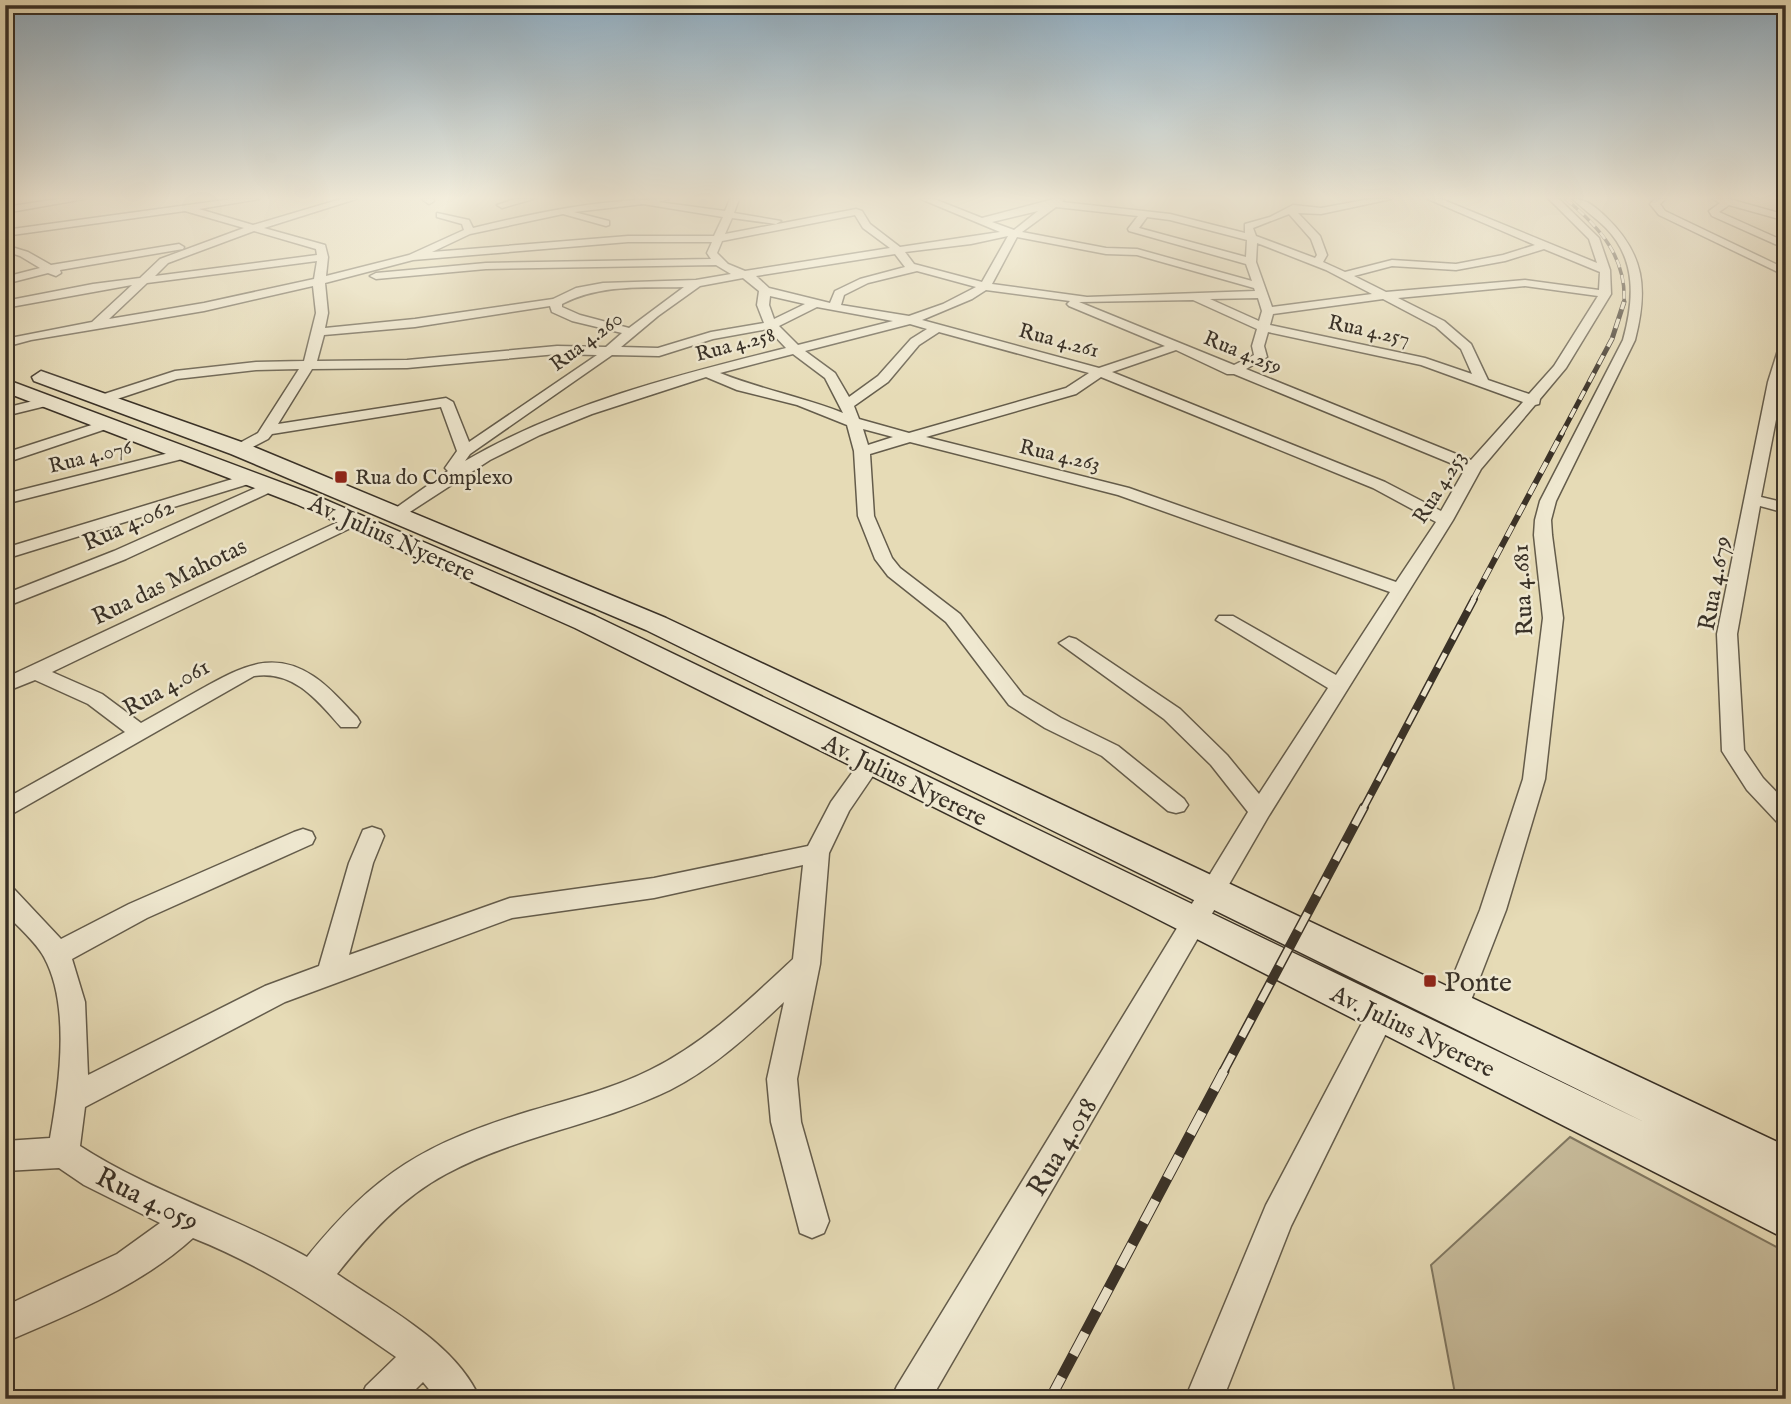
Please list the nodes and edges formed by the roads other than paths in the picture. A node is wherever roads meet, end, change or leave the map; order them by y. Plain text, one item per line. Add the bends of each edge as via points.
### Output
1 (40, 265) edge
2 (82, 265) edge
3 (160, 265) edge
4 (261, 265) edge
5 (322, 265) edge
6 (385, 265) edge
7 (632, 265) edge
8 (723, 265) edge
9 (805, 265) edge
10 (911, 265) edge
11 (999, 265) edge
12 (1175, 265) edge
13 (1252, 265) edge
14 (1321, 265) edge
15 (1386, 265) edge
16 (1416, 265) edge
17 (1470, 265) edge
18 (1592, 265) edge
19 (1603, 265) edge
20 (1634, 265) edge
21 (1768, 265) edge
22 (582, 266) junction
23 (1456, 267) junction
24 (916, 268) junction
25 (49, 270) junction
26 (1605, 270) junction
27 (997, 271) junction
28 (1786, 273) edge
29 (742, 275) junction
30 (1345, 275) junction
31 (143, 279) junction
32 (5, 281) edge
33 (319, 282) junction
34 (697, 283) junction
35 (1492, 284) junction
36 (603, 286) junction
37 (984, 286) junction
38 (93, 287) junction
39 (1259, 290) junction
40 (765, 291) junction
41 (1605, 294) junction
42 (1387, 295) junction
43 (1056, 298) junction
44 (1196, 298) junction
45 (123, 299) junction
46 (556, 302) junction
47 (817, 302) junction
48 (5, 305) edge
49 (835, 307) junction
50 (1268, 311) junction
51 (909, 320) junction
52 (97, 324) junction
53 (771, 324) junction
54 (1262, 327) junction
55 (936, 328) junction
56 (318, 332) junction
57 (631, 332) junction
58 (5, 342) edge
59 (1786, 344) edge
60 (1174, 347) junction
61 (795, 349) junction
62 (611, 351) junction
63 (309, 367) junction
64 (1232, 371) junction
65 (1100, 372) junction
66 (708, 373) junction
67 (7, 381) edge
68 (1482, 381) junction
69 (103, 399) junction
70 (49, 401) junction
71 (1534, 401) junction
72 (847, 405) junction
73 (5, 412) edge
74 (100, 421) junction
75 (853, 422) junction
76 (267, 430) junction
77 (913, 436) junction
78 (5, 444) edge
79 (239, 449) junction
80 (862, 450) junction
81 (465, 451) junction
82 (186, 454) junction
83 (5, 458) edge
84 (1475, 467) junction
85 (451, 474) junction
86 (259, 482) junction
87 (5, 499) edge
88 (1754, 500) junction
89 (1786, 508) edge
90 (399, 514) junction
91 (353, 520) junction
92 (1445, 520) junction
93 (5, 554) edge
94 (1400, 590) junction
95 (5, 601) edge
96 (1226, 620) dead end
97 (1069, 643) dead end
98 (35, 671) junction
99 (1340, 685) junction
100 (5, 686) edge
101 (349, 722) dead end
102 (139, 732) junction
103 (870, 764) junction
104 (1176, 806) dead end
105 (5, 810) edge
106 (1261, 811) junction
107 (1786, 817) edge
108 (372, 836) dead end
109 (303, 838) dead end
110 (817, 853) junction
111 (5, 896) edge
112 (1204, 908) junction
113 (57, 954) junction
114 (806, 964) junction
115 (331, 973) junction
116 (1454, 1008) junction
117 (1381, 1015) junction
118 (73, 1098) junction
119 (64, 1153) junction
120 (5, 1156) edge
121 (1786, 1169) edge
122 (1786, 1216) edge
123 (189, 1220) junction
124 (812, 1221) dead end
125 (312, 1278) junction
126 (5, 1325) edge
127 (424, 1354) junction
128 (379, 1399) edge
129 (461, 1399) edge
130 (910, 1399) edge
131 (1205, 1399) edge

1 - 25 street
2 - 25 street
3 - 31 street
4 - 31 street
5 - 33 street
6 - 33 street
7 - 22 street
8 - 29 street, Rua 4.261
9 - 29 street, Rua 4.260
10 - 24 street
11 - 27 street, Rua 4.258
12 - 39 street
13 - 39 street
14 - 30 street
15 - 30 street
16 - 23 street
17 - 23 street
18 - 26 street
19 - 26 street
20 - 116 street, Rua 4.681 via 1638,314 1629,340 1548,501 1543,520 1553,618 1534,779 1497,899
21 - 28 street
22 - 33 street via 486,266
22 - 36 street via 576,277
23 - 35 street
24 - 37 street
24 - 49 street via 850,286 839,293
25 - 32 street
25 - 38 street
26 - 41 street
27 - 37 street, Rua 4.258
27 - 43 street, Rua 4.259
29 - 34 street, Rua 4.260
29 - 40 street, Rua 4.261 via 758,281
30 - 42 street
31 - 38 street
31 - 45 street
33 - 52 street
33 - 56 street via 322,313
34 - 36 street
34 - 57 street, Rua 4.260
35 - 41 street via 1525,283
35 - 42 street
36 - 46 street via 580,290
37 - 43 street
37 - 51 street, Rua 4.258 via 967,298
38 - 45 street
38 - 48 street
39 - 44 street
39 - 50 street
40 - 47 street, Rua 4.261
40 - 53 street via 763,305
41 - 71 street, Rua 4.253
42 - 50 street
42 - 68 street via 1451,331 1472,355
43 - 44 street
43 - 60 street, Rua 4.259
44 - 54 street, Rua 4.257
45 - 52 street
46 - 56 street
46 - 57 street via 556,309 567,315
47 - 49 street, Rua 4.261
47 - 53 street
49 - 51 street, Rua 4.261
50 - 54 street
51 - 55 street, Rua 4.261
51 - 61 street, Rua 4.258
52 - 58 street
53 - 61 street
53 - 62 street via 659,352
54 - 64 street via 1261,357
54 - 68 street, Rua 4.257 via 1416,360
55 - 65 street, Rua 4.261
55 - 72 street via 915,342 883,379
56 - 63 street
57 - 62 street, Rua 4.260
59 - 88 street, Rua 4.679
60 - 64 street, Rua 4.259
60 - 65 street
61 - 66 street, Rua 4.258
61 - 72 street via 830,376
62 - 63 street via 543,351 407,364
62 - 81 street, Rua 4.260
63 - 69 street via 280,365 175,375
63 - 76 street
64 - 84 street, Rua 4.259
65 - 77 street via 1071,390
65 - 92 street, Rua 4.261 via 1357,475
66 - 75 street, Rua 4.263
66 - 85 street, Rua 4.258 via 579,415
67 - 69 main road, Av. Julius Nyerere
67 - 70 main road, Av. Julius Nyerere
68 - 71 street, Rua 4.257
69 - 79 main road, Av. Julius Nyerere
70 - 73 street
70 - 74 main road, Av. Julius Nyerere
71 - 84 street, Rua 4.253
72 - 75 street
74 - 78 street
74 - 82 main road, Av. Julius Nyerere
74 - 83 street
75 - 77 street, Rua 4.263
75 - 80 street
76 - 79 street
76 - 81 street via 446,402
77 - 80 street
77 - 94 street, Rua 4.263 via 1123,491
79 - 90 main road, Av. Julius Nyerere
80 - 104 street via 866,516 894,572 953,618 1016,699 1116,755
81 - 85 street, Rua 4.260
82 - 86 main road, Av. Julius Nyerere
82 - 87 street, Rua 4.076
84 - 92 street, Rua 4.253
85 - 90 street, Rua 4.258
86 - 91 main road, Av. Julius Nyerere
86 - 93 street
86 - 95 street, Rua 4.062 via 120,555
88 - 89 street
88 - 107 street, Rua 4.679 via 1727,634 1731,734 1733,751 1743,768
90 - 112 main road, Av. Julius Nyerere via 656,624
91 - 98 street, Rua das Mahotas
91 - 103 main road, Av. Julius Nyerere via 585,622
92 - 94 street, Rua 4.253
94 - 99 street, Rua 4.253
96 - 99 street
97 - 106 street via 1172,714 1219,760
98 - 100 street, Rua das Mahotas
98 - 102 street via 94,699
99 - 106 street, Rua 4.253
101 - 102 street, Rua 4.061 via 315,686 284,668 267,667 249,671
102 - 105 street, Rua 4.061
103 - 110 street via 839,808
103 - 112 main road, Av. Julius Nyerere
106 - 112 street, Rua 4.253
108 - 115 street
109 - 113 street via 138,911
110 - 114 street
110 - 115 street via 654,888 510,908
111 - 113 street
112 - 116 main road, Av. Julius Nyerere
112 - 117 main road, Av. Julius Nyerere
112 - 130 street, Rua 4.018
113 - 118 street via 66,978 72,1027
114 - 124 street via 782,1079 783,1102
114 - 125 street via 745,1020 663,1079 476,1145 405,1181 350,1231
115 - 118 street via 275,994
116 - 121 main road, Av. Julius Nyerere
117 - 122 main road, Av. Julius Nyerere
117 - 131 street via 1278,1217
118 - 119 street
119 - 120 street
119 - 123 street, Rua 4.059 via 95,1174
123 - 125 street, Rua 4.059 via 252,1245
123 - 126 street via 129,1266
125 - 127 street, Rua 4.059
127 - 128 street
127 - 129 street, Rua 4.059

